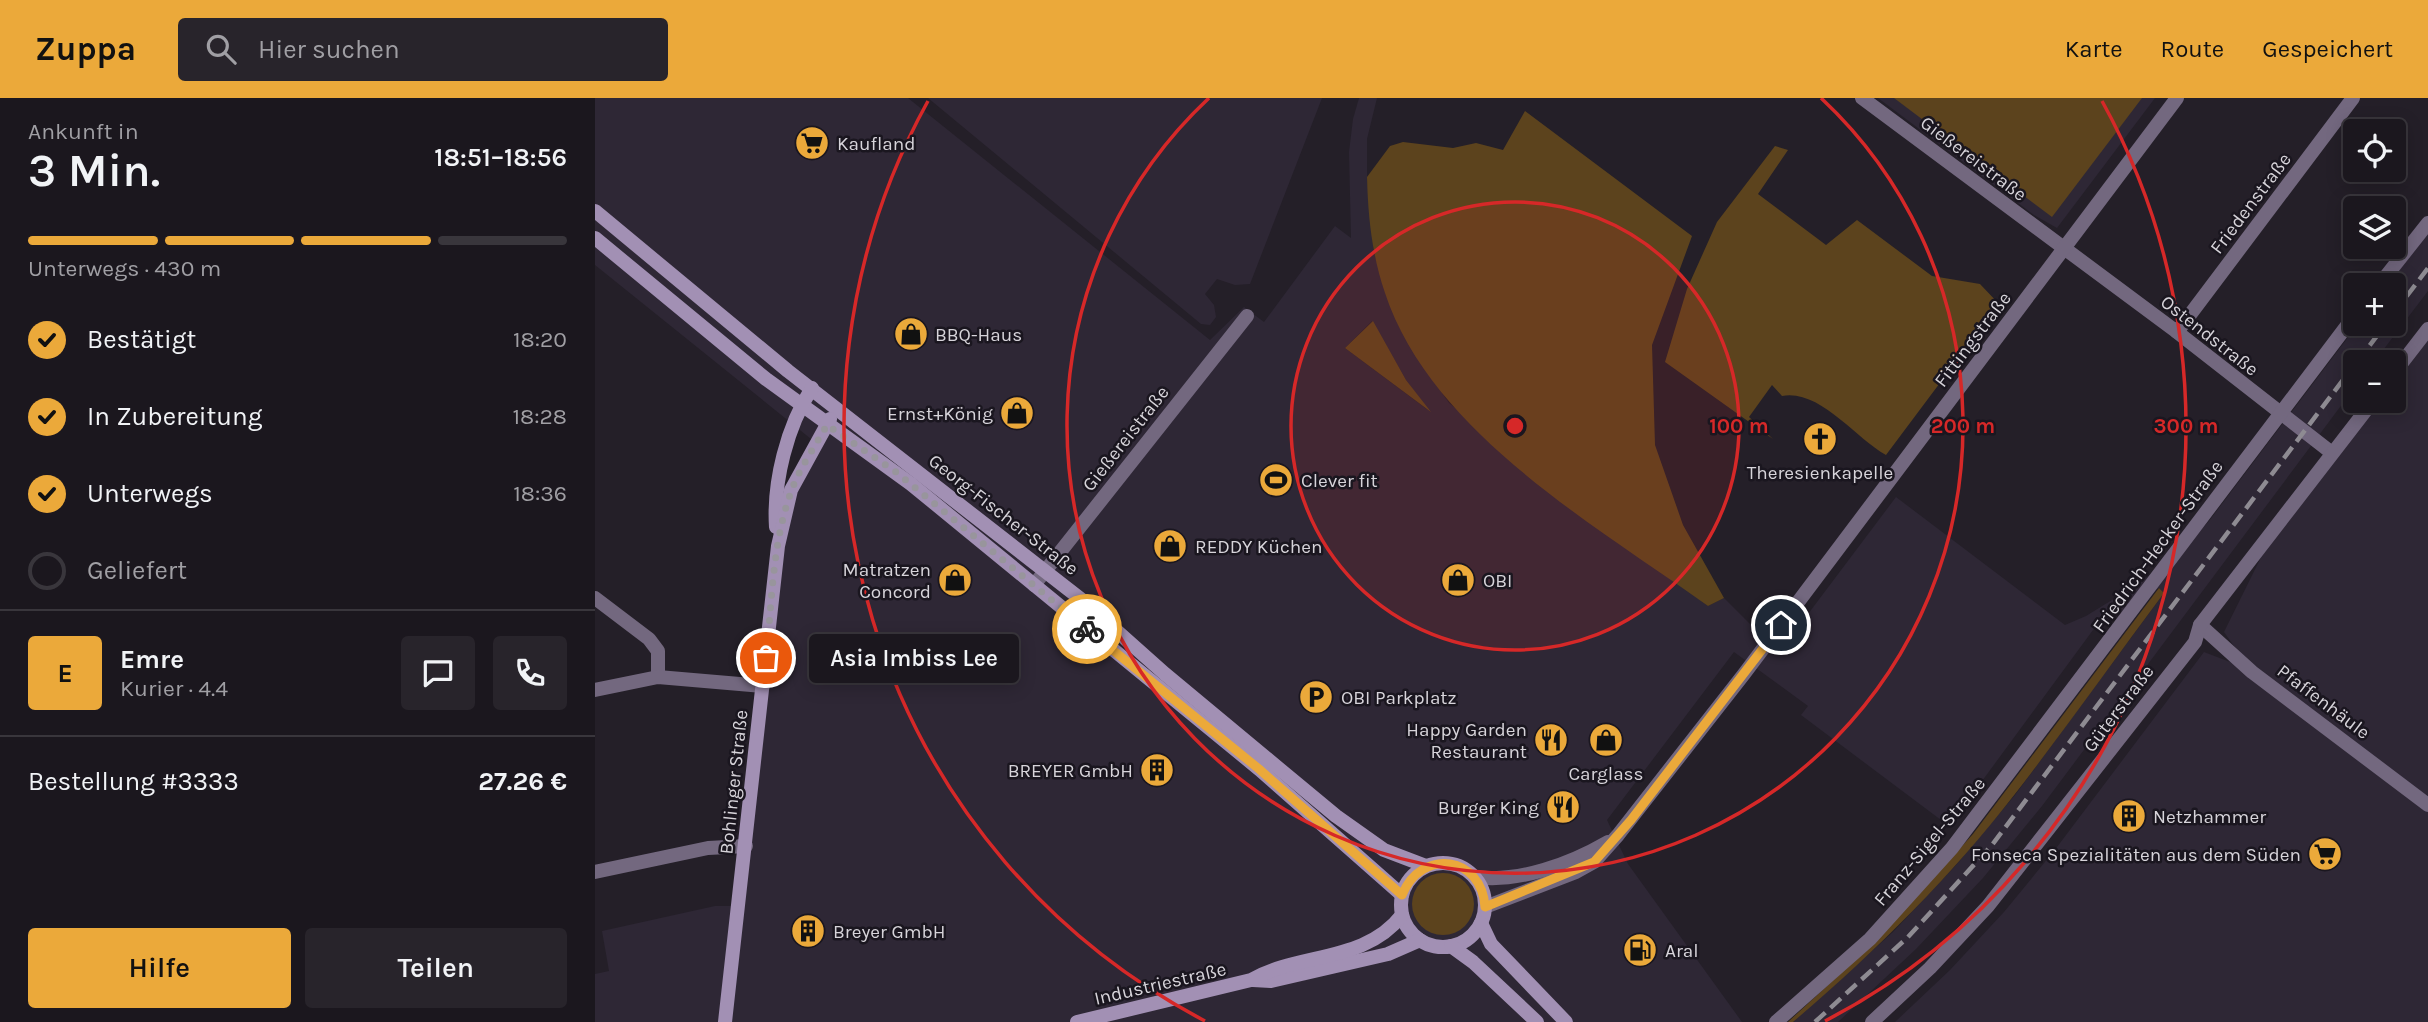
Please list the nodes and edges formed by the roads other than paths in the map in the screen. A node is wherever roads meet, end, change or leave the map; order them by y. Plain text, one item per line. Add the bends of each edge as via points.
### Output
1 (1862, 98) edge
2 (2177, 98) edge
3 (2353, 98) edge
4 (595, 211) edge
5 (2428, 223) edge
6 (595, 238) edge
7 (2063, 250) junction
8 (2388, 273) edge
9 (1247, 316) dead end
10 (2428, 329) edge
11 (2343, 330) edge
12 (2177, 332) junction
13 (2406, 357) edge
14 (812, 388) junction
15 (800, 406) junction
16 (837, 407) junction
17 (2278, 413) junction
18 (2364, 413) edge
19 (827, 425) junction
20 (2332, 453) junction
21 (778, 546) junction
22 (1045, 572) junction
23 (1034, 585) junction
24 (595, 598) edge
25 (2200, 625) junction
26 (2092, 667) joint
27 (658, 677) junction
28 (763, 686) junction
29 (595, 690) edge
30 (2428, 805) edge
31 (1618, 835) junction
32 (745, 846) junction
33 (1426, 866) junction
34 (595, 872) edge
35 (1475, 877) junction
36 (1402, 895) junction
37 (1485, 907) junction
38 (1402, 915) junction
39 (1481, 923) junction
40 (1420, 940) junction
41 (1451, 946) junction
42 (1251, 980) junction
43 (725, 1022) edge
44 (1077, 1022) edge
45 (1537, 1022) edge
46 (1566, 1022) edge
47 (1776, 1022) edge
48 (1872, 1022) edge

1 - 7 street, Gießereistraße
2 - 7 street, Fittingstraße
3 - 12 street, Friedenstraße
4 - 14 main road, Georg-Fischer-Straße
5 - 8 street
6 - 15 main road, Georg-Fischer-Straße
7 - 12 street, Ostendstraße
7 - 31 street, Fittingstraße
9 - 22 street, Gießereistraße
10 - 13 street
11 - 17 street, Friedrich-Hecker-Straße
12 - 17 street, Ostendstraße
14 - 15 main road, Bohlinger Straße
14 - 16 main road, Georg-Fischer-Straße
15 - 19 main road, Georg-Fischer-Straße
15 - 21 main road, Bohlinger Straße via 776,500
16 - 19 main road, Bohlinger Straße
16 - 22 main road, Georg-Fischer-Straße
17 - 20 street, Ostendstraße
17 - 26 street, Friedrich-Hecker-Straße
18 - 20 street, Güterstraße
19 - 21 main road, Bohlinger Straße via 791,490
19 - 23 main road, Georg-Fischer-Straße via 892,468
20 - 25 street, Güterstraße
21 - 28 main road, Bohlinger Straße
22 - 23 street, Gießereistraße
22 - 33 main road, Georg-Fischer-Straße via 1336,816 1384,850
23 - 36 main road, Georg-Fischer-Straße via 1259,769
24 - 27 street via 649,639 658,651
25 - 30 street, Pfaffenhäule via 2252,672
25 - 48 street, Güterstraße via 2195,642 2022,866 1930,968
26 - 47 street, Franz-Sigel-Straße via 1916,890 1829,978
27 - 28 street
27 - 29 street
28 - 32 main road, Bohlinger Straße
31 - 35 street, Fittingstraße via 1583,855 1537,871
31 - 37 street, Fittingstraße via 1585,867
32 - 34 street via 708,848
32 - 43 main road, Bohlinger Straße
33 - 35 main road, Georg-Fischer-Straße via 1442,863
33 - 36 main road via 1415,873
35 - 37 main road
36 - 38 main road
37 - 39 main road
38 - 40 main road
38 - 42 main road, Industriestraße via 1373,941 1268,970
39 - 41 main road via 1473,934
39 - 46 main road via 1492,944
40 - 41 main road
40 - 42 main road, Industriestraße via 1388,954 1271,981
41 - 45 main road
42 - 44 main road, Industriestraße

